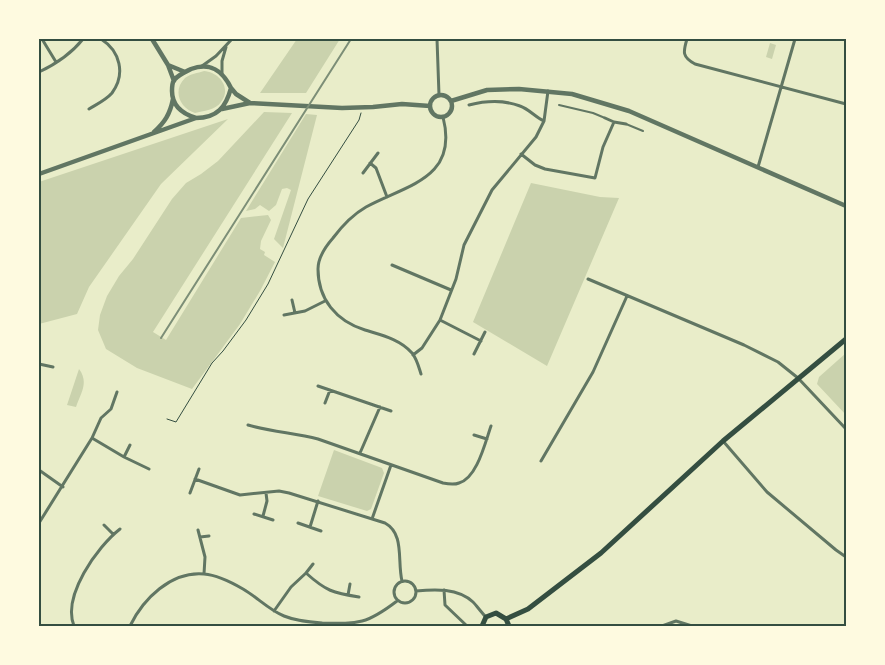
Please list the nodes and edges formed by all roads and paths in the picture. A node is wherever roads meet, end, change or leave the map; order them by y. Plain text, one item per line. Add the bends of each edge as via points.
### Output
1 (42, 39) edge
2 (82, 39) edge
3 (101, 39) edge
4 (152, 39) edge
5 (232, 39) edge
6 (437, 39) edge
7 (687, 39) edge
8 (795, 39) edge
9 (226, 46) junction
10 (56, 62) junction
11 (168, 65) junction
12 (202, 66) junction
13 (39, 72) edge
14 (185, 72) junction
15 (222, 73) junction
16 (174, 81) junction
17 (781, 87) junction
18 (231, 88) junction
19 (548, 91) junction
20 (440, 95) junction
21 (173, 99) junction
22 (451, 101) junction
23 (250, 103) junction
24 (846, 104) edge
25 (469, 105) dead end
26 (559, 105) dead end
27 (430, 106) junction
28 (362, 108) junction
29 (89, 109) dead end
30 (221, 110) junction
31 (443, 117) junction
32 (196, 118) junction
33 (604, 118) joint
34 (544, 121) junction
35 (614, 122) junction
36 (626, 124) joint
37 (643, 132) dead end
38 (154, 133) junction
39 (378, 153) dead end
40 (521, 154) junction
41 (370, 163) junction
42 (758, 167) junction
43 (363, 173) dead end
44 (39, 174) edge
45 (387, 197) junction
46 (846, 206) edge
47 (392, 265) dead end
48 (588, 279) dead end
49 (451, 290) junction
50 (627, 296) junction
51 (292, 300) dead end
52 (325, 301) junction
53 (295, 313) junction
54 (284, 315) dead end
55 (440, 320) junction
56 (485, 332) dead end
57 (846, 339) edge
58 (481, 341) junction
59 (413, 354) junction
60 (474, 354) dead end
61 (39, 364) edge
62 (53, 367) dead end
63 (421, 374) dead end
64 (798, 378) junction
65 (318, 386) dead end
66 (330, 390) junction
67 (117, 392) dead end
68 (325, 403) dead end
69 (380, 408) junction
70 (391, 411) dead end
71 (167, 419) dead end
72 (248, 426) dead end
73 (491, 426) dead end
74 (846, 429) edge
75 (474, 435) dead end
76 (92, 438) junction
77 (487, 439) junction
78 (723, 442) junction
79 (130, 445) dead end
80 (360, 453) junction
81 (124, 457) junction
82 (541, 461) dead end
83 (391, 465) junction
84 (149, 469) dead end
85 (199, 469) dead end
86 (39, 470) edge
87 (195, 479) junction
88 (63, 487) junction
89 (190, 493) dead end
90 (266, 493) junction
91 (318, 501) junction
92 (254, 514) dead end
93 (263, 516) junction
94 (372, 519) junction
95 (273, 520) dead end
96 (39, 523) edge
97 (298, 523) dead end
98 (104, 526) dead end
99 (310, 527) junction
100 (120, 529) dead end
101 (198, 530) dead end
102 (321, 531) dead end
103 (113, 534) junction
104 (209, 536) dead end
105 (200, 537) junction
106 (846, 557) edge
107 (313, 564) dead end
108 (306, 573) junction
109 (204, 574) junction
110 (402, 581) junction
111 (350, 584) dead end
112 (444, 590) junction
113 (416, 591) junction
114 (348, 595) junction
115 (359, 597) dead end
116 (397, 601) junction
117 (274, 611) junction
118 (486, 617) junction
119 (506, 619) junction
120 (322, 625) edge
121 (74, 626) edge
122 (130, 626) edge
123 (466, 626) edge
124 (482, 626) edge
125 (509, 626) edge
126 (662, 626) edge
127 (692, 626) edge

1 - 10 street
2 - 10 street via 75,49
3 - 29 street via 117,56 119,75 112,93
4 - 11 street
5 - 9 street
6 - 20 street
7 - 17 street via 684,54 695,64
8 - 17 street
9 - 12 street
9 - 15 street
10 - 13 street
11 - 14 street
11 - 16 street
12 - 14 street
12 - 15 street
14 - 16 street
15 - 18 street
16 - 21 street
17 - 24 street
17 - 42 street
18 - 23 street
18 - 30 street
19 - 22 street via 487,90
19 - 34 street
19 - 42 street via 572,94 629,111
20 - 22 street
20 - 27 street
21 - 32 street via 180,111
21 - 38 street via 166,121
22 - 31 street via 451,111
23 - 28 street
23 - 30 street
25 - 34 street via 504,102 522,106 535,118
26 - 33 lane
27 - 28 street via 402,104
27 - 31 street via 432,114
28 - 71 path via 360,120 308,199 268,284 246,320 212,363 176,422
30 - 32 street
31 - 45 street via 445,147 432,172
32 - 38 street
33 - 35 street
34 - 40 street via 536,137
35 - 36 street
35 - 40 street via 595,178 545,169
36 - 37 lane
38 - 44 street
39 - 41 street
40 - 49 street via 483,206 464,244
41 - 43 street
41 - 45 street via 376,168
42 - 46 street
45 - 52 street via 352,217 322,254 318,273
47 - 49 street
48 - 50 street
49 - 55 street
50 - 64 street via 762,354
50 - 82 street via 593,372
51 - 53 street
52 - 53 street via 305,312
52 - 59 street via 343,320 361,329 383,334
53 - 54 street
55 - 58 street
55 - 59 street via 422,348
56 - 58 street
57 - 64 main road
58 - 60 street
59 - 63 street
61 - 62 street
64 - 74 street
64 - 78 main road
65 - 66 street
66 - 68 street
66 - 69 street
67 - 76 street via 111,409 101,418
69 - 70 street
69 - 80 street
72 - 80 street via 303,435
73 - 77 street
75 - 77 street
76 - 81 street
76 - 88 street
77 - 83 street via 473,472 460,483 443,483
78 - 106 street via 766,492
78 - 119 main road via 601,553 528,609
79 - 81 street
80 - 83 street
81 - 84 street
83 - 94 street
85 - 87 street
86 - 88 street
87 - 89 street
87 - 90 street via 240,495
88 - 96 street
90 - 91 street via 289,492
90 - 93 street
91 - 94 street
91 - 99 street
92 - 93 street
93 - 95 street
94 - 110 street via 395,531
97 - 99 street
98 - 103 street
99 - 102 street
100 - 103 street
101 - 105 street
103 - 121 street via 96,552 84,573 72,604
104 - 105 street
105 - 109 street via 205,557
107 - 108 street
108 - 114 street via 327,590
108 - 117 street
109 - 117 street via 245,590
109 - 122 street via 188,575 163,586 144,604
110 - 113 street via 413,584
110 - 116 street via 393,590
111 - 114 street
112 - 113 street
112 - 118 street via 471,600
112 - 123 street via 445,605
113 - 116 street via 412,601 404,604
114 - 115 street
116 - 120 street via 369,619
117 - 120 street via 285,617
118 - 119 main road via 496,613
118 - 124 main road
119 - 125 main road
126 - 127 street via 676,621

